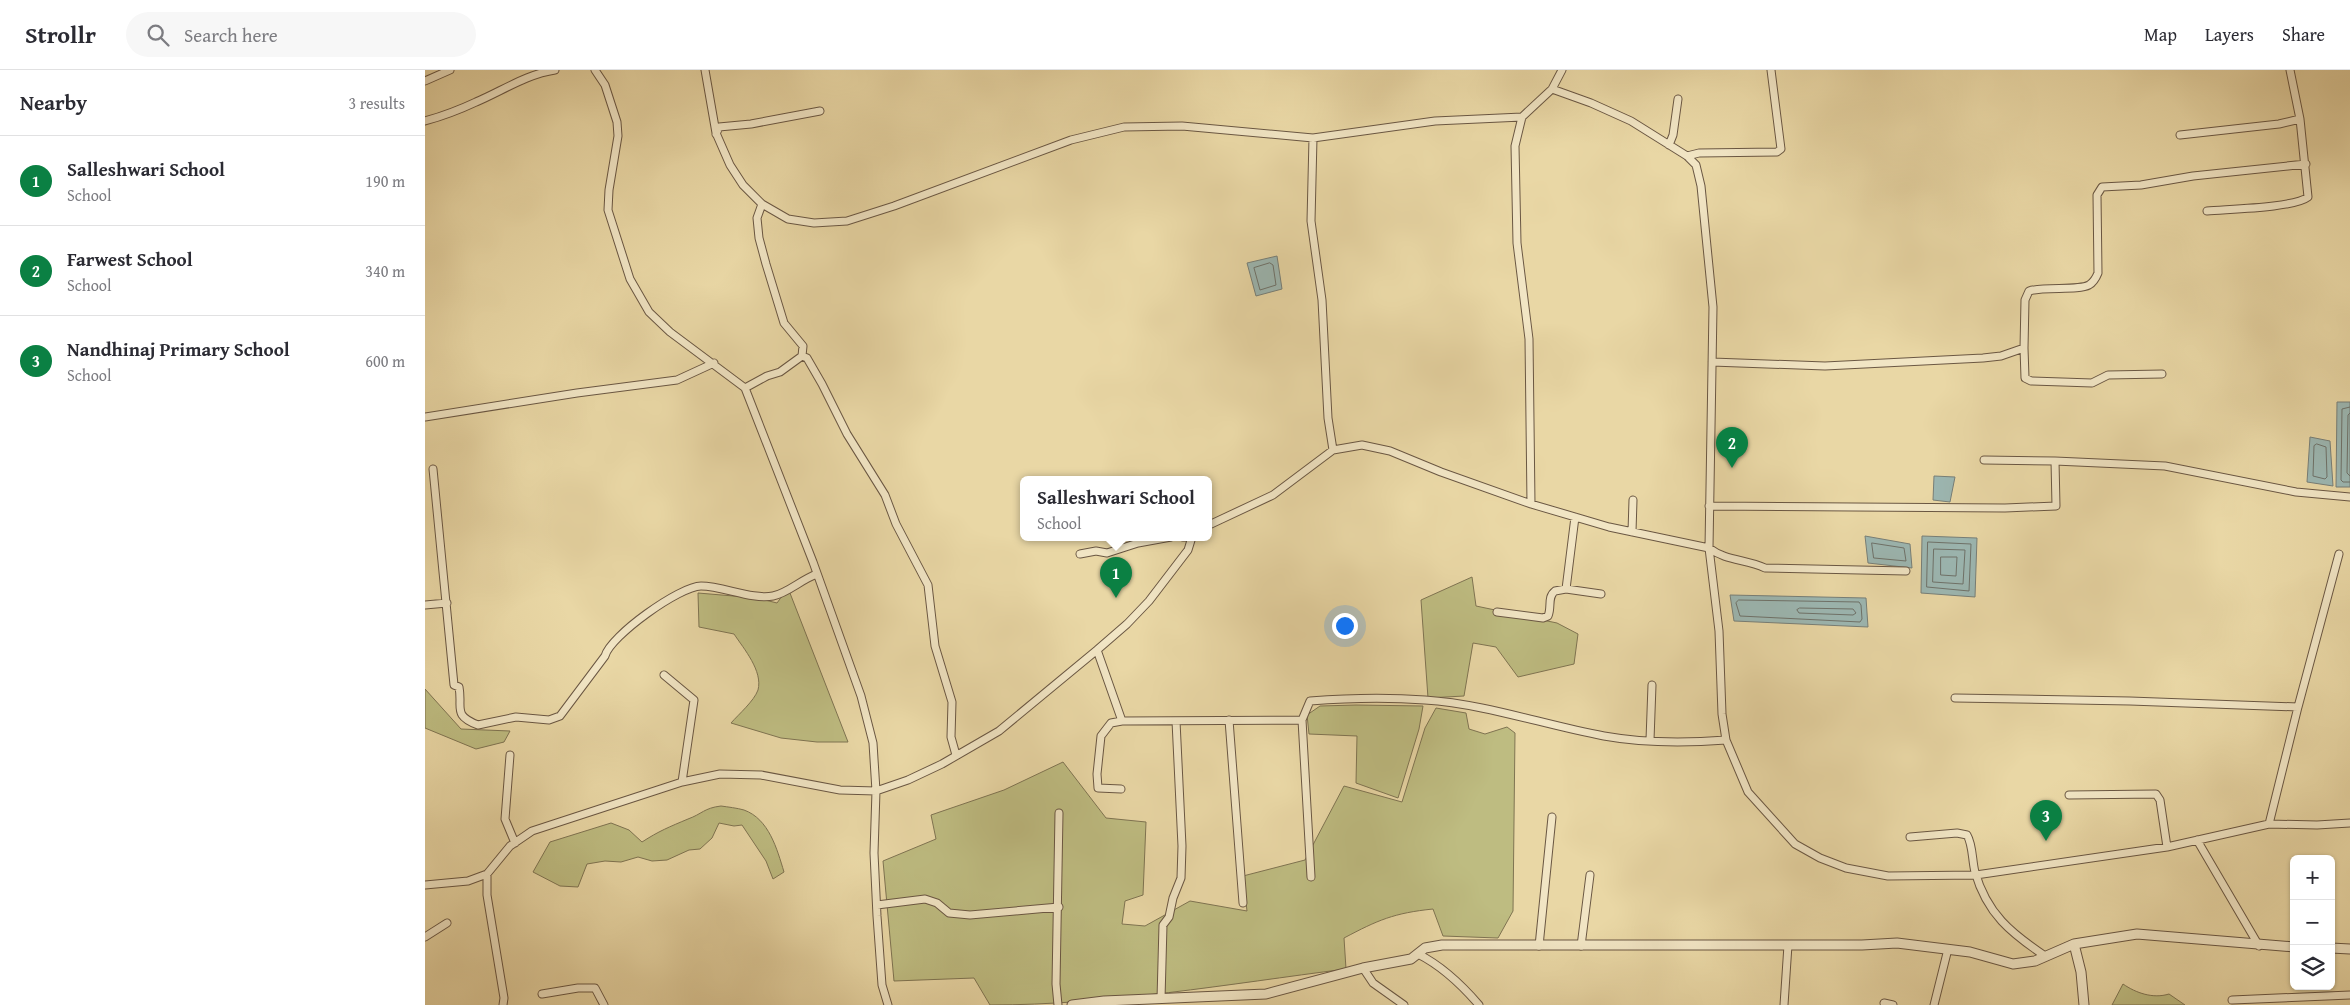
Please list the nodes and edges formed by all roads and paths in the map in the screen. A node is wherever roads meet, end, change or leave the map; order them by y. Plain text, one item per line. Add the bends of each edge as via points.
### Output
1 (450, 70) edge
2 (555, 70) edge
3 (595, 70) edge
4 (705, 70) edge
5 (1562, 70) edge
6 (1771, 70) edge
7 (2290, 70) edge
8 (425, 81) edge
9 (1552, 89) junction
10 (1678, 99) dead end
11 (820, 111) dead end
12 (1522, 117) junction
13 (2300, 119) junction
14 (425, 121) edge
15 (716, 135) junction
16 (2180, 135) dead end
17 (1313, 138) junction
18 (1669, 145) junction
19 (1687, 156) junction
20 (2306, 164) junction
21 (762, 204) junction
22 (2207, 211) dead end
23 (2024, 348) junction
24 (802, 356) junction
25 (1712, 362) junction
26 (714, 363) junction
27 (2162, 374) dead end
28 (745, 388) junction
29 (425, 417) edge
30 (1333, 450) junction
31 (1984, 460) dead end
32 (2055, 460) junction
33 (433, 469) dead end
34 (2350, 497) edge
35 (1633, 500) dead end
36 (1531, 504) junction
37 (1709, 506) junction
38 (1575, 517) junction
39 (1212, 524) edge
40 (1632, 532) junction
41 (1149, 541) edge
42 (1191, 541) edge
43 (1709, 548) junction
44 (1080, 554) dead end
45 (2339, 554) dead end
46 (1906, 571) dead end
47 (817, 574) junction
48 (1566, 590) junction
49 (1601, 594) dead end
50 (447, 603) junction
51 (425, 605) edge
52 (1497, 612) dead end
53 (1097, 650) junction
54 (664, 675) dead end
55 (1652, 685) dead end
56 (1955, 698) dead end
57 (2298, 707) junction
58 (1229, 720) junction
59 (1302, 720) junction
60 (1176, 721) junction
61 (1122, 722) junction
62 (1651, 740) junction
63 (1725, 740) junction
64 (509, 755) dead end
65 (956, 755) junction
66 (682, 782) junction
67 (1121, 789) dead end
68 (876, 791) junction
69 (2069, 795) dead end
70 (1059, 813) dead end
71 (1553, 817) dead end
72 (2350, 822) edge
73 (2269, 824) junction
74 (1910, 837) dead end
75 (2197, 840) junction
76 (515, 843) junction
77 (2167, 847) junction
78 (487, 874) junction
79 (1590, 875) dead end
80 (1976, 875) junction
81 (1311, 877) dead end
82 (425, 885) edge
83 (1243, 903) dead end
84 (877, 905) junction
85 (1059, 907) junction
86 (447, 923) dead end
87 (425, 937) edge
88 (2074, 944) junction
89 (1788, 945) junction
90 (1539, 946) junction
91 (1581, 946) junction
92 (2259, 946) junction
93 (2290, 947) edge
94 (2335, 948) edge
95 (1948, 949) junction
96 (2350, 949) edge
97 (1418, 954) junction
98 (2045, 956) junction
99 (1363, 968) junction
100 (542, 994) dead end
101 (2350, 995) edge
102 (1161, 999) junction
103 (2232, 1000) dead end
104 (1884, 1003) dead end
105 (503, 1005) edge
106 (604, 1005) edge
107 (888, 1005) edge
108 (1057, 1005) edge
109 (1073, 1005) edge
110 (1404, 1005) edge
111 (1479, 1005) edge
112 (1784, 1005) edge
113 (1893, 1005) edge
114 (1934, 1005) edge
115 (2084, 1005) edge

1 - 8 street
2 - 14 street via 543,72 500,89 478,102
3 - 26 street via 605,85 617,122 608,210 630,278 649,312 670,332
4 - 15 street
5 - 9 street
6 - 19 street via 1781,149 1777,152
7 - 13 street
9 - 12 street
9 - 18 street via 1631,121
10 - 18 street
11 - 15 street via 719,127
12 - 17 street via 1435,121
12 - 36 street via 1515,146 1517,243 1529,339
13 - 16 street
13 - 20 street
15 - 21 street via 743,185
17 - 21 street via 1182,126 1124,126 1071,140 939,190 847,220 814,223 788,219
17 - 30 street via 1311,221 1322,300 1328,418
18 - 19 street
19 - 25 street via 1696,165 1701,186 1713,307
20 - 22 street via 2308,197 2303,201
20 - 23 street via 2102,187 2097,195 2098,272 2095,280 2085,287 2036,289 2026,294
21 - 24 street via 757,218 759,238 784,323 803,346
23 - 25 street via 1983,358 1825,366
23 - 27 street via 2025,378 2031,381 2092,383 2107,375
24 - 28 street via 780,372
24 - 65 street via 807,358 847,434 885,495 896,524 928,585 935,646 952,702 951,737
25 - 37 street
26 - 28 street
26 - 29 street via 677,380 577,392
28 - 47 street
30 - 36 street via 1362,445 1389,450
30 - 39 street via 1273,496
31 - 32 street
32 - 34 street via 2165,466 2296,492
32 - 37 street via 2057,506 2053,507
33 - 50 street
35 - 40 street
36 - 38 street
37 - 43 street
38 - 40 street
38 - 48 street
40 - 43 street
41 - 44 street via 1107,553
42 - 53 street via 1188,550 1149,601
43 - 46 street via 1721,557 1750,561 1765,568
43 - 63 street via 1719,631
45 - 57 street
47 - 50 street via 774,596 701,586 688,588 618,637 560,716 549,720 516,717 478,726 462,718 458,709 459,687 454,685
47 - 68 street via 861,696 873,743
48 - 49 street
48 - 52 street via 1553,592 1548,616 1543,618
50 - 51 street
53 - 61 street
53 - 65 street via 999,731
54 - 66 street via 694,700
55 - 62 street
56 - 57 street
57 - 73 street
58 - 59 street
58 - 60 street
58 - 83 street
59 - 62 street via 1311,701 1425,700 1533,718 1605,736
59 - 81 street
60 - 61 street
60 - 102 street via 1181,878 1169,917 1163,924
61 - 67 street via 1111,723 1101,736 1097,774 1098,788
62 - 63 street
63 - 80 street via 1748,792 1795,844 1820,858 1846,868 1888,876
64 - 76 street via 505,819
65 - 68 street via 908,780
66 - 68 street via 720,774 761,775 840,790
66 - 76 street via 532,831
68 - 84 street
69 - 77 street via 2156,794 2160,800
70 - 85 street
71 - 90 street
72 - 73 street
73 - 75 street
74 - 80 street via 1967,835
75 - 77 street
75 - 92 street
76 - 78 street
77 - 80 street
78 - 82 street via 468,881
78 - 105 street via 487,895
79 - 91 street
80 - 98 street via 1995,916
84 - 85 street via 925,898 937,902 949,913 970,915
84 - 107 street via 882,985
85 - 108 street
86 - 87 street
88 - 92 street via 2137,934
88 - 98 street
88 - 115 street
89 - 91 street
89 - 95 street via 1897,943
89 - 112 street
90 - 91 street
90 - 97 street via 1442,945 1425,948
92 - 93 street
94 - 96 street
95 - 98 street via 2013,964
95 - 114 street
97 - 99 street via 1411,959
97 - 111 street via 1454,978
99 - 102 street via 1266,994
99 - 110 street via 1373,982
100 - 106 street via 595,988
101 - 103 street
102 - 109 street
104 - 113 street

